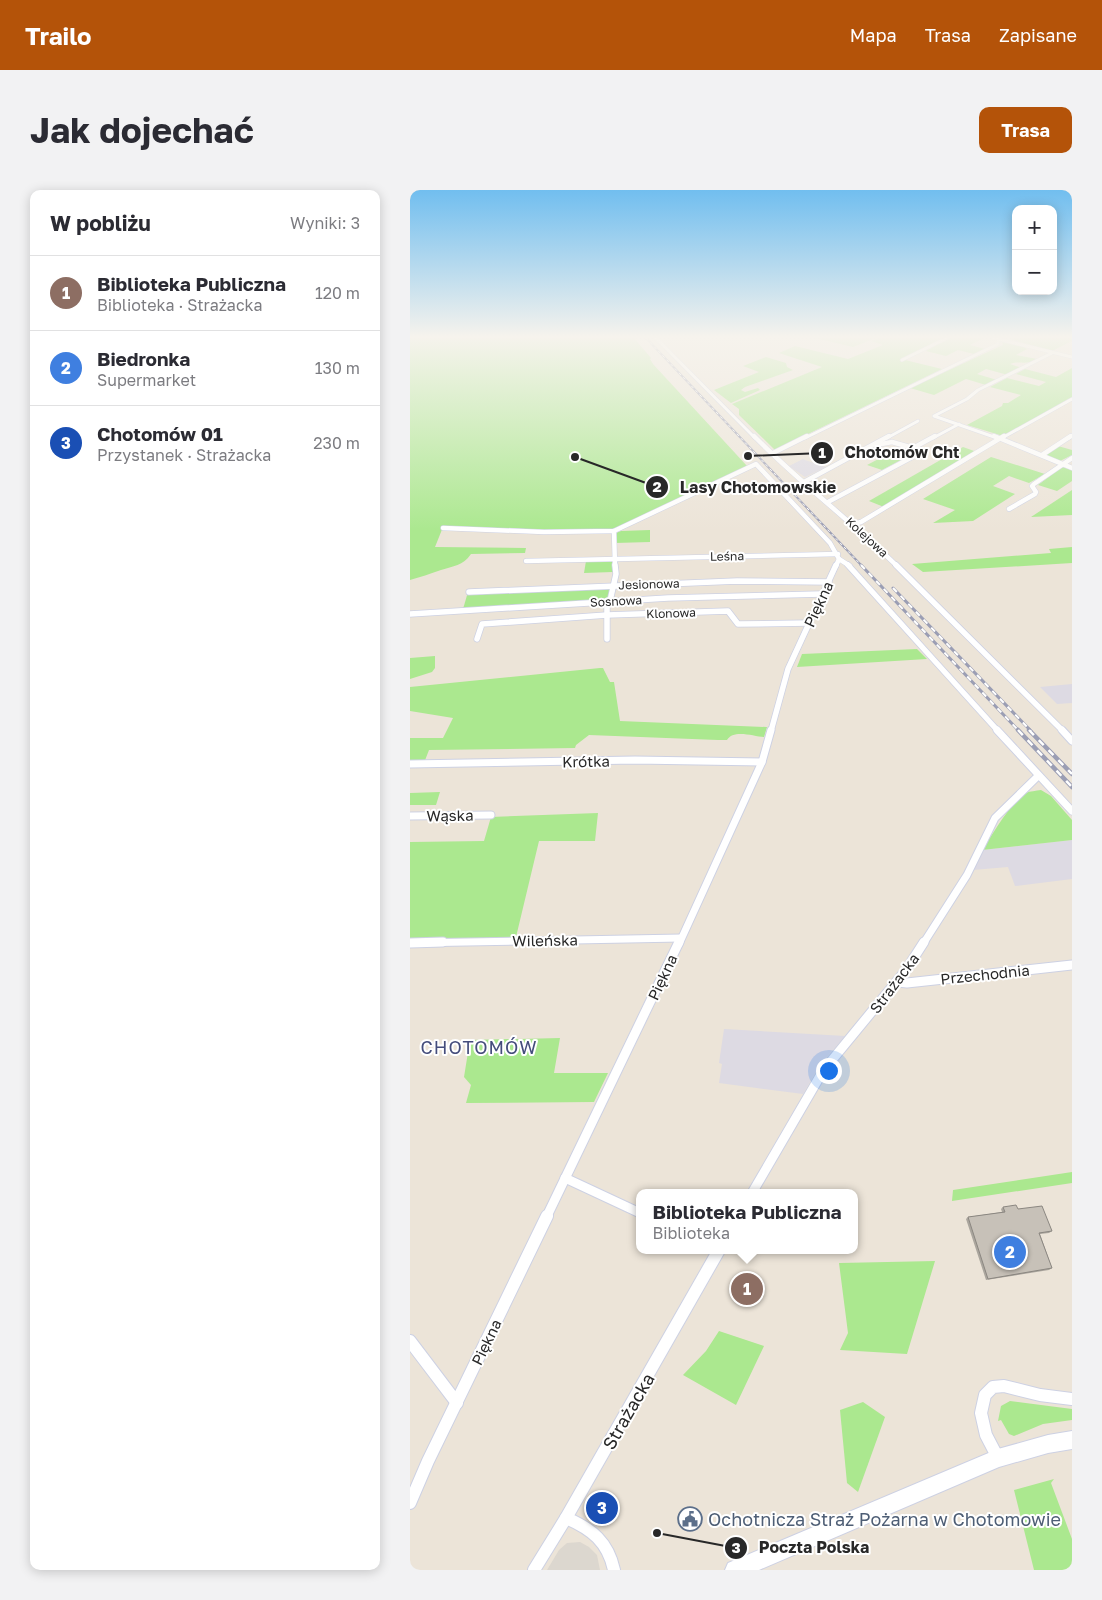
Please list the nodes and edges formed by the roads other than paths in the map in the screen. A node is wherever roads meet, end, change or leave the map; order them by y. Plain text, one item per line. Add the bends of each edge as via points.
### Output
1 (720, 402) edge
2 (877, 402) edge
3 (961, 402) edge
4 (1066, 402) edge
5 (918, 421) dead end
6 (959, 424) junction
7 (1072, 436) edge
8 (1002, 439) junction
9 (882, 440) junction
10 (892, 442) junction
11 (876, 445) junction
12 (913, 448) junction
13 (771, 454) junction
14 (1042, 455) junction
15 (1072, 458) edge
16 (1063, 464) junction
17 (1072, 468) edge
18 (804, 482) junction
19 (828, 502) junction
20 (1009, 509) dead end
21 (854, 524) junction
22 (443, 528) dead end
23 (614, 532) junction
24 (839, 556) junction
25 (615, 559) junction
26 (526, 561) dead end
27 (828, 582) junction
28 (613, 585) junction
29 (469, 592) dead end
30 (822, 594) junction
31 (609, 601) junction
32 (410, 614) edge
33 (607, 615) junction
34 (809, 623) junction
35 (608, 638) dead end
36 (477, 639) dead end
37 (1072, 741) edge
38 (762, 762) junction
39 (410, 764) edge
40 (1038, 776) junction
41 (1072, 811) edge
42 (491, 815) dead end
43 (410, 816) edge
44 (681, 938) junction
45 (410, 943) edge
46 (1072, 965) edge
47 (897, 982) junction
48 (565, 1178) junction
49 (754, 1189) edge
50 (636, 1211) edge
51 (717, 1254) edge
52 (410, 1341) edge
53 (1072, 1399) edge
54 (457, 1403) junction
55 (1072, 1440) edge
56 (998, 1458) junction
57 (410, 1502) edge
58 (566, 1518) junction
59 (534, 1570) edge
60 (614, 1570) edge
61 (735, 1570) edge

1 - 13 street, Kolejowa
2 - 13 street
3 - 6 street via 934,416
4 - 8 street
5 - 9 street
6 - 8 street
6 - 12 street
7 - 14 street
8 - 14 street
8 - 21 street
9 - 10 street
9 - 11 street
10 - 11 street
10 - 12 street
11 - 18 street
12 - 19 street via 918,454
13 - 18 street, Kolejowa
14 - 16 street
15 - 16 street
16 - 17 street
16 - 20 street via 1034,484 1035,494
18 - 19 street, Kolejowa
19 - 21 street, Kolejowa
21 - 37 street, Kolejowa
22 - 23 street
23 - 24 street via 756,464
23 - 25 street
24 - 25 street, Leśna
24 - 27 street, Piękna
24 - 40 street
25 - 26 street, Leśna
25 - 28 street
27 - 28 street, Jesionowa
27 - 30 street, Piękna
28 - 29 street, Jesionowa
28 - 31 street
30 - 31 street, Sosnowa
30 - 34 street, Piękna
31 - 32 street, Sosnowa
31 - 33 street
33 - 34 street, Klonowa via 728,611 738,624
33 - 35 street
33 - 36 street, Klonowa via 482,624
34 - 38 street, Piękna via 788,669
38 - 39 street, Krótka via 635,760
38 - 44 street, Piękna
40 - 41 street
40 - 47 street, Strażacka via 995,818 967,875
42 - 43 street, Wąska
44 - 45 street, Wileńska
44 - 48 street, Piękna
46 - 47 street, Przechodnia
47 - 49 street, Strażacka via 823,1070
48 - 50 street
48 - 54 street, Piękna
51 - 58 street, Strażacka
52 - 54 street
53 - 56 street via 1004,1386 993,1388 984,1395 981,1413 986,1435
54 - 57 street, Piękna
55 - 56 street
56 - 61 street
58 - 59 street, Strażacka
58 - 60 street via 594,1531 604,1543

